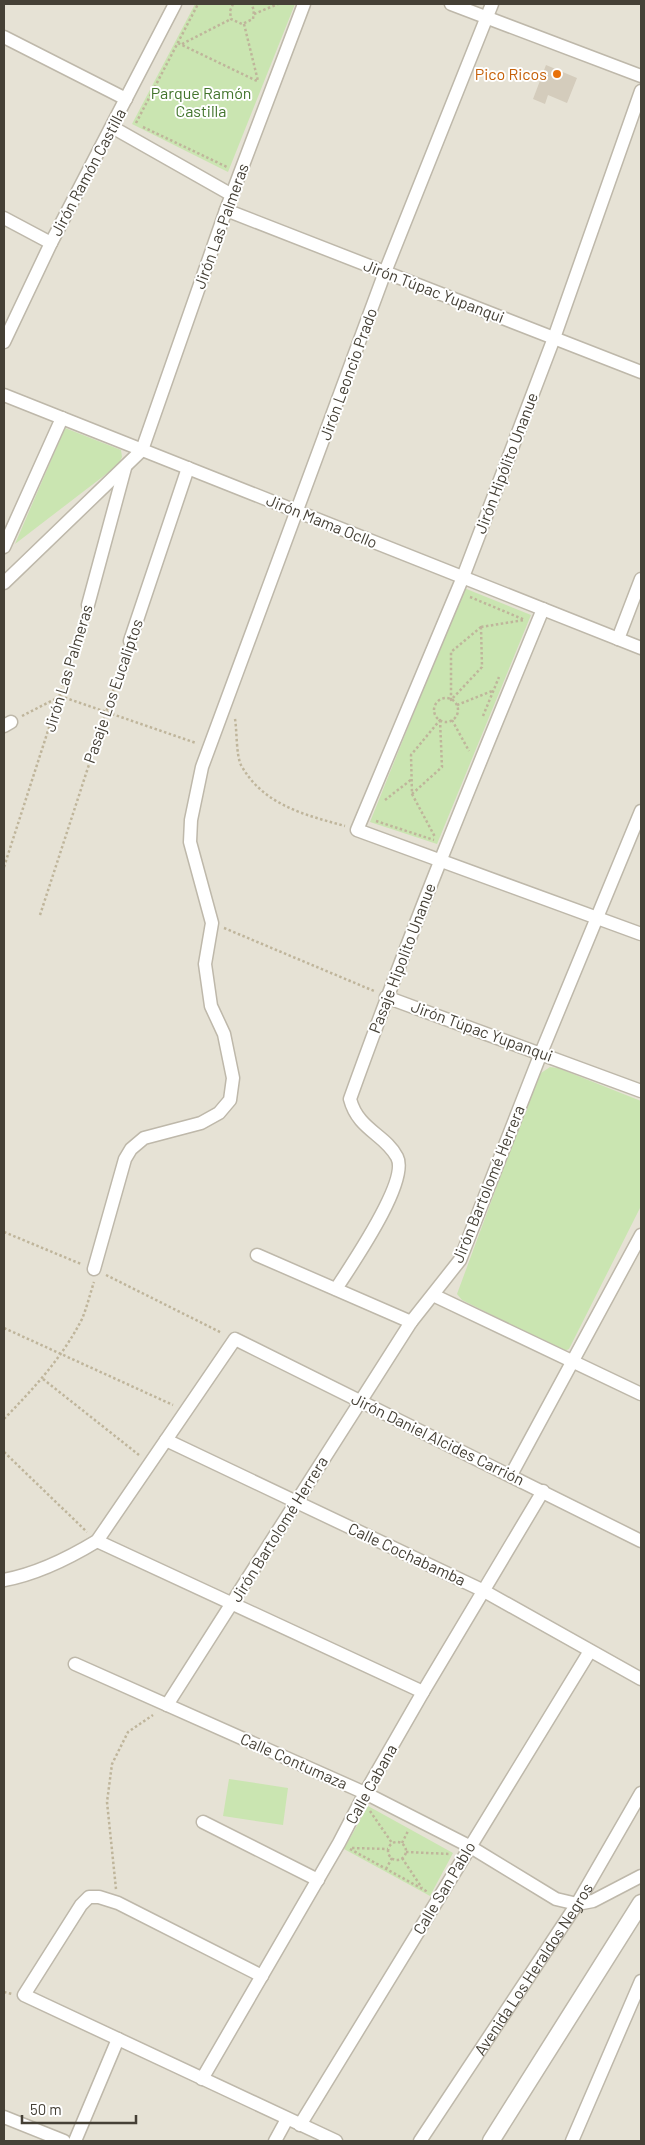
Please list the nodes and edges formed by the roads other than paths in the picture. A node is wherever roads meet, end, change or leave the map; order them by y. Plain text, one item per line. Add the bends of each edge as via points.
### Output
1 (175, 4) edge
2 (304, 4) edge
3 (451, 4) edge
4 (492, 4) edge
5 (487, 17) junction
6 (4, 38) edge
7 (641, 76) edge
8 (641, 91) edge
9 (126, 99) junction
10 (112, 127) junction
11 (232, 195) junction
12 (226, 210) junction
13 (4, 218) edge
14 (51, 243) junction
15 (386, 272) junction
16 (554, 338) junction
17 (4, 342) edge
18 (641, 372) edge
19 (4, 394) edge
20 (62, 418) junction
21 (142, 450) junction
22 (125, 466) junction
23 (188, 468) junction
24 (297, 511) junction
25 (4, 547) edge
26 (463, 577) junction
27 (641, 578) edge
28 (4, 583) edge
29 (88, 605) road end
30 (543, 609) junction
31 (618, 639) junction
32 (130, 640) road end
33 (641, 648) edge
34 (641, 811) edge
35 (440, 860) junction
36 (597, 918) junction
37 (641, 934) edge
38 (386, 996) junction
39 (541, 1052) junction
40 (641, 1091) edge
41 (641, 1235) edge
42 (256, 1255) dead end
43 (94, 1269) road end
44 (336, 1290) junction
45 (433, 1295) junction
46 (411, 1322) junction
47 (572, 1361) junction
48 (641, 1394) edge
49 (360, 1401) junction
50 (166, 1440) junction
51 (511, 1475) junction
52 (543, 1491) junction
53 (296, 1502) junction
54 (97, 1541) junction
55 (641, 1541) edge
56 (4, 1580) edge
57 (484, 1591) junction
58 (231, 1604) junction
59 (590, 1651) junction
60 (75, 1664) dead end
61 (641, 1679) edge
62 (423, 1692) junction
63 (167, 1705) junction
64 (365, 1793) junction
65 (641, 1793) edge
66 (203, 1822) dead end
67 (469, 1846) junction
68 (641, 1876) edge
69 (318, 1880) junction
70 (641, 1902) edge
71 (578, 1904) junction
72 (262, 1976) junction
73 (641, 1981) edge
74 (118, 2039) junction
75 (202, 2079) junction
76 (4, 2117) edge
77 (287, 2119) junction
78 (300, 2125) junction
79 (64, 2141) edge
80 (75, 2141) edge
81 (275, 2141) edge
82 (336, 2141) edge
83 (420, 2141) edge
84 (491, 2141) edge
85 (572, 2141) edge

1 - 9 street, Jirón Ramón Castilla
2 - 11 street, Jirón Las Palmeras
3 - 5 street
4 - 5 street, Jirón Leoncio Prado
5 - 7 street
5 - 15 street, Jirón Leoncio Prado
6 - 9 street
8 - 16 street, Jirón Hipólito Unanue
9 - 10 street, Jirón Ramón Castilla
10 - 11 street
10 - 14 street, Jirón Ramón Castilla
11 - 12 street, Jirón Las Palmeras
12 - 15 street, Jirón Túpac Yupanqui
12 - 21 street, Jirón Las Palmeras
13 - 14 street
14 - 17 street, Jirón Ramón Castilla
15 - 16 street, Jirón Túpac Yupanqui
15 - 24 street, Jirón Leoncio Prado
16 - 18 street, Jirón Túpac Yupanqui
16 - 26 street, Jirón Hipólito Unanue
19 - 20 street, Jirón Mama Ocllo
20 - 21 street, Jirón Mama Ocllo
20 - 25 street
21 - 22 street
21 - 23 street, Jirón Mama Ocllo
22 - 28 street
22 - 29 street, Jirón Las Palmeras
23 - 24 street, Jirón Mama Ocllo
23 - 32 street, Pasaje Los Eucaliptos
24 - 26 street, Jirón Mama Ocllo
24 - 43 street, Jirón Leoncio Prado via 202,767 191,820 190,842 212,923 205,964 211,1006 224,1034 233,1078 230,1100 219,1114 201,1123 144,1138 131,1149 125,1159
26 - 30 street, Jirón Mama Ocllo
26 - 35 street, Jirón Hipólito Unanue via 357,830
27 - 31 street
30 - 31 street, Jirón Mama Ocllo
30 - 35 street, Pasaje Hipolito Unanue
31 - 33 street, Jirón Mama Ocllo
34 - 36 street, Jirón Bartolomé Herrera
35 - 36 street
35 - 38 street, Pasaje Hipolito Unanue
36 - 37 street
36 - 39 street, Jirón Bartolomé Herrera
38 - 39 street, Jirón Túpac Yupanqui
38 - 44 street, Pasaje Hipolito Unanue via 350,1099 354,1113 397,1157 399,1177 376,1226
39 - 40 street, Jirón Túpac Yupanqui
39 - 45 street, Jirón Bartolomé Herrera via 460,1260
41 - 47 street
42 - 44 street
44 - 46 street
45 - 46 street, Jirón Bartolomé Herrera
45 - 47 street
46 - 49 street, Jirón Bartolomé Herrera
47 - 48 street
47 - 51 street
49 - 50 street, Jirón Daniel Alcides Carrión via 235,1339
49 - 51 street, Jirón Daniel Alcides Carrión
49 - 53 street, Jirón Bartolomé Herrera
50 - 53 street, Calle Cochabamba
50 - 54 street
51 - 52 street, Jirón Daniel Alcides Carrión
52 - 55 street, Jirón Daniel Alcides Carrión
52 - 57 street, Calle Cabana
53 - 57 street, Calle Cochabamba
53 - 58 street, Jirón Bartolomé Herrera
54 - 56 street via 39,1570
54 - 58 street
57 - 59 street, Calle Cochabamba
57 - 62 street, Calle Cabana
58 - 62 street
58 - 63 street, Jirón Bartolomé Herrera
59 - 61 street, Calle Cochabamba
59 - 67 street, Calle San Pablo
60 - 63 street, Calle Contumaza
62 - 64 street, Calle Cabana
63 - 64 street, Calle Contumaza
64 - 67 street, Calle Contumaza
64 - 69 street, Calle Cabana
65 - 71 street, Avenida Los Heraldos Negros
66 - 69 street
67 - 71 street, Calle Contumaza via 556,1899
67 - 78 street, Calle San Pablo via 456,1857
68 - 71 street via 593,1901
69 - 72 street, Calle Cabana
70 - 84 street
71 - 83 street, Avenida Los Heraldos Negros
72 - 74 street via 118,1903 89,1897 24,1995
72 - 75 street, Calle Cabana
73 - 85 street
74 - 75 street
74 - 80 street
75 - 77 street
76 - 79 street
77 - 78 street
77 - 81 street
78 - 82 street

